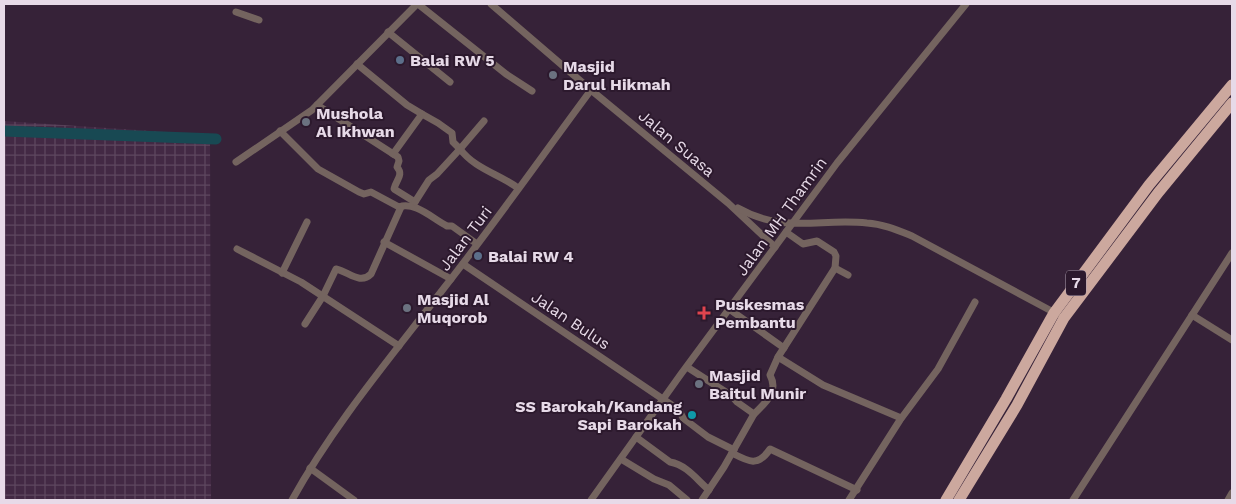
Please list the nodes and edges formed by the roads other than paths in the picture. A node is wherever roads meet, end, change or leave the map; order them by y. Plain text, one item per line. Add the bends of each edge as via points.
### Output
1 (418, 4) edge
2 (490, 4) edge
3 (966, 4) edge
4 (236, 12) dead end
5 (259, 20) dead end
6 (388, 32) junction
7 (357, 64) junction
8 (450, 82) dead end
9 (1232, 85) edge
10 (591, 90) junction
11 (532, 91) dead end
12 (1232, 103) edge
13 (317, 105) junction
14 (422, 114) junction
15 (484, 121) dead end
16 (280, 132) junction
17 (460, 150) junction
18 (393, 154) junction
19 (236, 162) dead end
20 (518, 188) junction
21 (728, 203) junction
22 (414, 204) junction
23 (400, 206) junction
24 (307, 222) dead end
25 (792, 224) junction
26 (786, 232) junction
27 (384, 242) junction
28 (477, 244) junction
29 (775, 247) junction
30 (236, 249) dead end
31 (1232, 253) edge
32 (463, 264) junction
33 (835, 268) junction
34 (282, 273) junction
35 (848, 275) dead end
36 (451, 279) junction
37 (323, 296) junction
38 (974, 302) dead end
39 (729, 309) junction
40 (1192, 315) junction
41 (1059, 316) junction
42 (305, 324) dead end
43 (1232, 340) edge
44 (400, 346) junction
45 (784, 348) junction
46 (778, 357) junction
47 (687, 367) junction
48 (663, 400) junction
49 (754, 414) junction
50 (901, 418) junction
51 (636, 438) junction
52 (733, 451) junction
53 (621, 459) junction
54 (310, 468) junction
55 (710, 490) junction
56 (857, 490) junction
57 (1232, 493) edge
58 (292, 500) edge
59 (354, 500) edge
60 (591, 500) edge
61 (687, 500) edge
62 (702, 500) edge
63 (849, 500) edge
64 (946, 500) edge
65 (959, 500) edge
66 (1073, 500) edge
67 (1228, 500) edge

1 - 6 street
1 - 11 street
2 - 10 street, Jalan Suasa
3 - 25 street, Jalan MH Thamrin via 837,163
4 - 5 street
6 - 7 street
6 - 8 street
7 - 13 street
7 - 14 street
9 - 41 highway, 7 via 1149,185
10 - 20 street, Jalan Turi
10 - 21 street, Jalan Suasa
12 - 41 highway, 7
13 - 16 street
13 - 18 street
14 - 17 street via 452,134 453,142
14 - 18 street
15 - 17 street
16 - 19 street
16 - 23 street via 324,173 359,192 371,192
17 - 20 street via 474,164
17 - 22 street via 428,180
18 - 22 street via 399,159 397,167 400,172 394,189
20 - 28 street, Jalan Turi
21 - 25 street via 758,218
21 - 29 street, Jalan Suasa
22 - 23 street
22 - 28 street
23 - 27 street
24 - 34 street
25 - 26 street, Jalan MH Thamrin
25 - 41 street via 866,222 892,228
26 - 29 street, Jalan MH Thamrin
26 - 33 street via 800,243 817,241 833,250 836,254
27 - 36 street
27 - 37 street via 367,278 361,280 336,269
28 - 32 street, Jalan Turi
29 - 39 street, Jalan MH Thamrin
30 - 34 street
31 - 40 street
32 - 36 street, Jalan Turi
32 - 48 street, Jalan Bulus
33 - 35 street
33 - 45 street
34 - 37 street
36 - 44 street, Jalan Turi
37 - 42 street
37 - 44 street
38 - 50 street via 938,369
39 - 45 street
39 - 47 street, Jalan MH Thamrin
40 - 43 street
40 - 66 street
41 - 64 highway, 7
41 - 65 highway, 7 via 1017,405
44 - 54 street, Jalan Turi via 345,416
45 - 46 street
46 - 49 street via 770,374 774,382 773,391
46 - 50 street via 824,385
47 - 48 street, Jalan MH Thamrin
47 - 49 street
48 - 51 street, Jalan MH Thamrin
48 - 52 street, Jalan Bulus via 679,410 683,418
49 - 52 street
50 - 56 street
51 - 53 street, Jalan MH Thamrin
51 - 55 street via 693,474
52 - 55 street
52 - 56 street, Jalan Bulus via 753,462 765,457 770,449
53 - 60 street, Jalan MH Thamrin
53 - 61 street via 669,485
54 - 58 street, Jalan Turi
54 - 59 street
55 - 62 street
56 - 63 street
57 - 67 street

